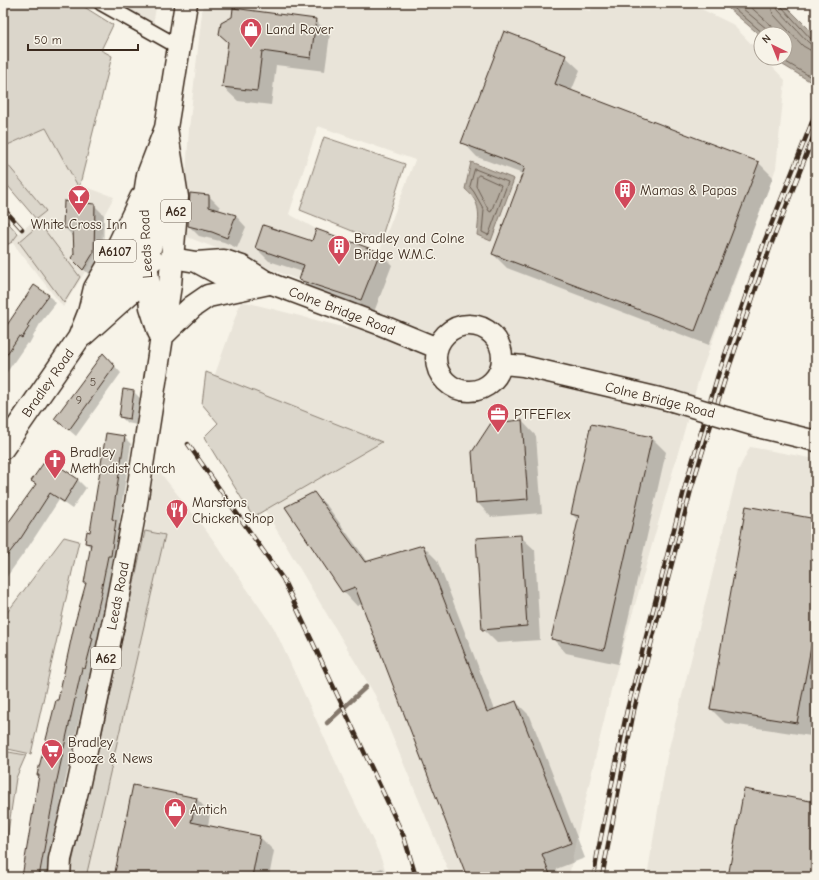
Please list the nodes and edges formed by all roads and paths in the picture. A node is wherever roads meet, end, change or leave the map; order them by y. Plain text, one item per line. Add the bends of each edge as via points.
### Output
1 (101, 3) edge
2 (186, 3) edge
3 (179, 47) junction
4 (166, 128) junction
5 (171, 164) junction
6 (145, 190) junction
7 (172, 258) junction
8 (147, 260) junction
9 (269, 283) junction
10 (112, 310) junction
11 (89, 313) junction
12 (161, 337) junction
13 (79, 338) junction
14 (437, 348) junction
15 (502, 364) junction
16 (816, 441) edge
17 (3, 448) edge
18 (59, 877) edge

1 - 3 street
2 - 3 main road, Leeds Road / A62
3 - 4 main road, Leeds Road / A62
4 - 5 main road, Leeds Road / A62
4 - 6 main road, Leeds Road / A62
5 - 7 main road, Leeds Road / A62 via 177,197
5 - 8 main road, Bradley Road / A6107 via 161,192
6 - 8 main road, Leeds Road / A62 via 142,214
6 - 11 main road, Bradley Road / A6107 via 95,288
7 - 8 main road
7 - 9 main road, Colne Bridge Road via 196,262 220,275 238,280
7 - 12 main road, Leeds Road / A62
8 - 10 main road, Bradley Road / A6107 via 142,277
8 - 11 main road via 133,266
8 - 12 main road, Leeds Road / A62 via 151,307
9 - 12 main road via 208,296 192,306
9 - 14 main road, Colne Bridge Road
10 - 12 main road via 128,308 136,312 145,318
10 - 13 main road, Bradley Road / A6107
11 - 13 main road, Bradley Road / A6107
12 - 18 main road, Leeds Road / A62 via 134,517 78,787 60,858
13 - 17 main road, Bradley Road / A6107
14 - 15 main road via 447,332 457,326 480,326 492,333 500,345 503,354
14 - 15 main road via 436,362 444,381 462,391 484,388 499,374
15 - 16 main road, Colne Bridge Road, bridge via 523,366 672,401

